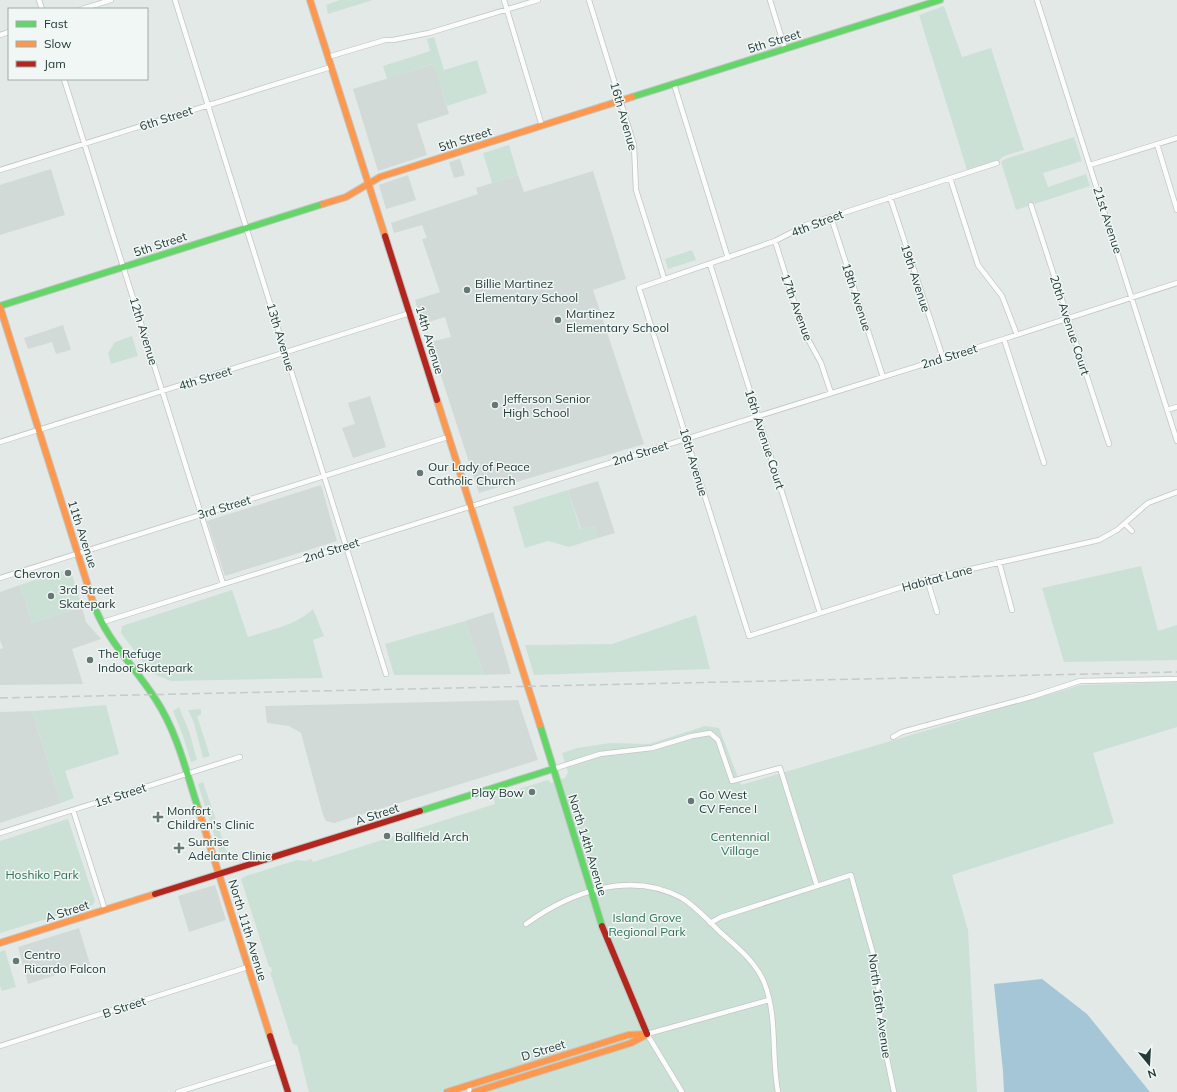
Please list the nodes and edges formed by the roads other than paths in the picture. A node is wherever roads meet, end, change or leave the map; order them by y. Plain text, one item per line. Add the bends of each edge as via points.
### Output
1 (111, 0) edge
2 (175, 0) edge
3 (310, 0) edge
4 (504, 0) edge
5 (538, 0) edge
6 (589, 0) edge
7 (770, 0) edge
8 (940, 0) edge
9 (1037, 0) edge
10 (85, 8) edge
11 (507, 9) junction
12 (785, 49) junction
13 (328, 57) junction
14 (331, 67) junction
15 (64, 80) edge
16 (674, 84) junction
17 (620, 101) junction
18 (208, 105) junction
19 (542, 126) junction
20 (1177, 138) edge
21 (85, 144) junction
22 (1157, 144) junction
23 (997, 163) dead end
24 (1090, 166) junction
25 (0, 170) edge
26 (950, 178) junction
27 (368, 183) junction
28 (890, 197) junction
29 (1032, 205) dead end
30 (1177, 210) edge
31 (831, 217) junction
32 (247, 228) junction
33 (775, 241) junction
34 (728, 258) junction
35 (710, 264) junction
36 (124, 267) junction
37 (664, 278) junction
38 (1177, 283) edge
39 (639, 288) joint
40 (1133, 298) junction
41 (0, 306) edge
42 (410, 313) junction
43 (1068, 318) junction
44 (1016, 335) junction
45 (1004, 339) junction
46 (286, 352) junction
47 (943, 358) junction
48 (883, 377) junction
49 (162, 391) junction
50 (831, 393) junction
51 (1177, 408) edge
52 (1168, 410) junction
53 (758, 416) junction
54 (39, 430) junction
55 (448, 437) junction
56 (686, 439) junction
57 (1177, 441) edge
58 (0, 442) edge
59 (1109, 444) dead end
60 (1044, 463) dead end
61 (324, 476) junction
62 (1177, 492) edge
63 (470, 506) junction
64 (201, 514) junction
65 (1125, 524) junction
66 (1132, 531) dead end
67 (347, 545) junction
68 (78, 554) junction
69 (999, 562) junction
70 (0, 578) edge
71 (927, 579) junction
72 (222, 584) junction
73 (1012, 610) dead end
74 (937, 612) dead end
75 (820, 613) junction
76 (103, 622) junction
77 (749, 636) joint
78 (386, 674) dead end
79 (1177, 679) edge
80 (527, 686) joint
81 (893, 737) dead end
82 (240, 756) dead end
83 (553, 769) junction
84 (187, 774) junction
85 (73, 810) junction
86 (0, 833) edge
87 (219, 874) junction
88 (817, 886) junction
89 (591, 891) junction
90 (105, 910) junction
91 (710, 923) junction
92 (526, 924) dead end
93 (0, 943) edge
94 (248, 967) junction
95 (769, 1000) junction
96 (647, 1034) junction
97 (0, 1046) edge
98 (278, 1061) junction
99 (469, 1089) edge
100 (178, 1092) edge
101 (288, 1092) edge
102 (447, 1092) edge
103 (474, 1092) edge
104 (682, 1092) edge
105 (778, 1092) edge
106 (894, 1092) edge

1 - 10 street
2 - 18 street, 13th Avenue
3 - 13 street, 14th Avenue
4 - 11 street
5 - 11 street
6 - 17 street, 16th Avenue
7 - 12 street
8 - 12 street, 5th Street
9 - 24 street, 21st Avenue
11 - 13 street via 429,33 384,40
11 - 19 street
12 - 16 street, 5th Street
13 - 14 street, 14th Avenue
14 - 18 street, 6th Street
14 - 27 street, 14th Avenue
15 - 21 street, 12th Avenue
16 - 17 street, 5th Street
16 - 34 street
17 - 19 street, 5th Street
17 - 37 street, 16th Avenue via 636,154 636,190
18 - 21 street, 6th Street
18 - 32 street, 13th Avenue
19 - 27 street, 5th Street
20 - 22 street
21 - 25 street, 6th Street
21 - 36 street, 12th Avenue
22 - 24 street
22 - 30 street
23 - 26 street, 4th Street
24 - 40 street, 21st Avenue
26 - 28 street, 4th Street
26 - 44 street via 978,265 1002,296
27 - 32 street, 5th Street via 346,197
27 - 42 street, 14th Avenue
28 - 31 street, 4th Street
28 - 47 street, 19th Avenue
29 - 43 street, 20th Avenue Court
31 - 33 street, 4th Street via 806,225
31 - 48 street, 18th Avenue
32 - 36 street, 5th Street
32 - 46 street, 13th Avenue
33 - 34 street, 4th Street
33 - 50 street, 17th Avenue via 803,330 821,363
34 - 35 street, 4th Street
35 - 37 street, 4th Street
35 - 53 street, 16th Avenue Court
36 - 41 street, 5th Street
36 - 49 street, 12th Avenue
37 - 39 street, 4th Street
38 - 40 street, 2nd Street
39 - 56 street, 16th Avenue
40 - 43 street, 2nd Street
40 - 52 street, 21st Avenue
41 - 54 street, 11th Avenue
42 - 46 street, 4th Street
42 - 55 street, 14th Avenue
43 - 44 street, 2nd Street
43 - 59 street, 20th Avenue Court
44 - 45 street, 2nd Street
45 - 47 street, 2nd Street
45 - 60 street
46 - 49 street, 4th Street
46 - 61 street, 13th Avenue
47 - 48 street, 2nd Street
48 - 50 street, 2nd Street
49 - 54 street, 4th Street
49 - 64 street, 12th Avenue
50 - 53 street, 2nd Street
51 - 52 street
52 - 57 street, 21st Avenue
53 - 56 street, 2nd Street
53 - 75 street, 16th Avenue Court
54 - 58 street, 4th Street
54 - 68 street, 11th Avenue
55 - 61 street, 3rd Street
55 - 63 street, 14th Avenue
56 - 63 street, 2nd Street
56 - 77 street, 16th Avenue
61 - 64 street, 3rd Street
61 - 67 street, 13th Avenue
62 - 65 street, Habitat Lane via 1148,503
63 - 67 street, 2nd Street
63 - 80 street, 14th Avenue
64 - 68 street, 3rd Street
64 - 72 street, 12th Avenue
65 - 66 street
65 - 69 street, Habitat Lane via 1099,540
67 - 72 street, 2nd Street
67 - 78 street, 13th Avenue
68 - 70 street, 3rd Street
68 - 76 street, 11th Avenue via 92,598
69 - 71 street, Habitat Lane
69 - 73 street
71 - 74 street
71 - 75 street, Habitat Lane
72 - 76 street, 2nd Street
75 - 77 street, Habitat Lane
76 - 84 street, 11th Avenue via 161,706 174,733
79 - 81 street via 1080,681 902,732
80 - 83 street, North 14th Avenue
82 - 84 street, 1st Street
83 - 87 street, A Street
83 - 88 street, A Street via 600,754 652,748 710,733 718,740 732,781 780,768
83 - 89 street, North 14th Avenue
84 - 85 street, 1st Street
84 - 87 street, North 11th Avenue
85 - 86 street, 1st Street
85 - 90 street
87 - 90 street, A Street
87 - 94 street, North 11th Avenue
88 - 91 street via 721,917
88 - 106 street, North 16th Avenue via 851,875 874,957 878,981 880,1030
89 - 91 street via 618,885 657,889 692,905
89 - 92 street via 558,904
89 - 96 street, North 14th Avenue via 597,913
90 - 93 street, A Street
91 - 95 street via 754,964 764,982
94 - 97 street, B Street
94 - 98 street, North 11th Avenue
95 - 96 street, D Street
95 - 105 street
96 - 99 street, D Street via 628,1035
96 - 103 street, D Street via 631,1043
96 - 104 street, North 14th Avenue
98 - 100 street
98 - 101 street, North 11th Avenue
99 - 102 street, D Street

